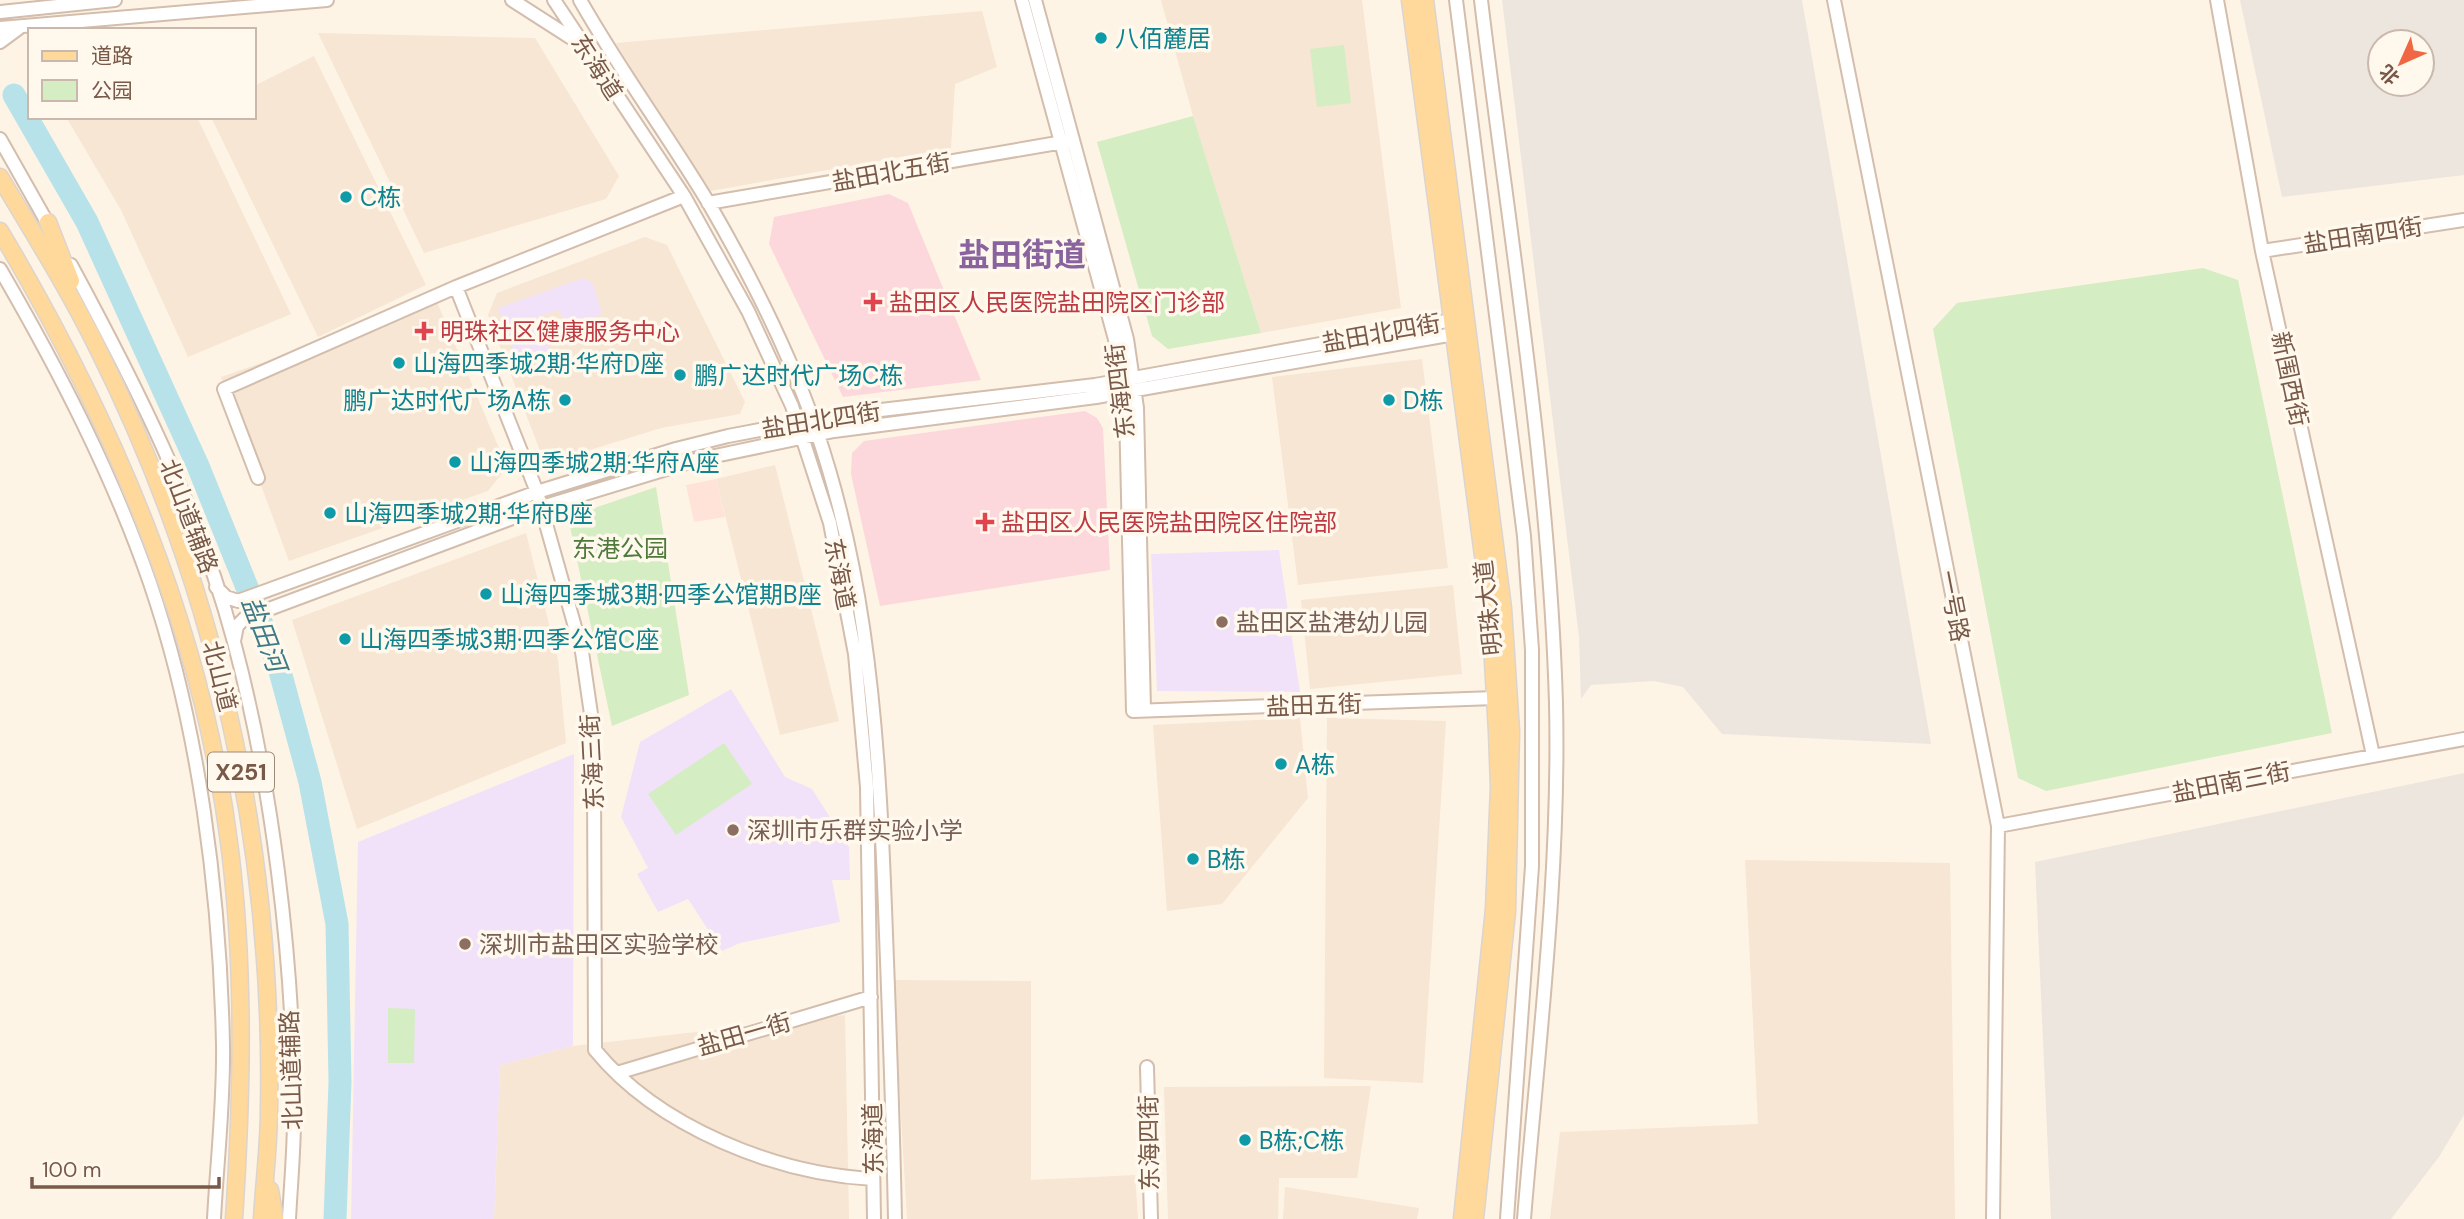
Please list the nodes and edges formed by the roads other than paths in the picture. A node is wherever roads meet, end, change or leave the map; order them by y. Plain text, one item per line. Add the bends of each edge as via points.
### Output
1 (115, 0) edge
2 (327, 0) edge
3 (512, 0) edge
4 (554, 0) edge
5 (580, 0) edge
6 (591, 0) edge
7 (1022, 0) edge
8 (1035, 0) edge
9 (1410, 0) edge
10 (1425, 0) edge
11 (1456, 0) edge
12 (1481, 0) edge
13 (1834, 0) edge
14 (2217, 0) edge
15 (0, 12) edge
16 (21, 27) junction
17 (596, 27) junction
18 (0, 29) edge
19 (0, 43) edge
20 (581, 45) junction
21 (0, 139) edge
22 (1067, 142) junction
23 (0, 177) edge
24 (684, 196) junction
25 (708, 203) junction
26 (2464, 220) edge
27 (48, 222) junction
28 (0, 231) edge
29 (2262, 251) junction
30 (0, 269) edge
31 (456, 287) junction
32 (1453, 327) junction
33 (98, 349) junction
34 (1128, 385) junction
35 (812, 421) junction
36 (797, 423) junction
37 (817, 434) junction
38 (802, 438) junction
39 (258, 478) dead end
40 (537, 492) junction
41 (542, 507) junction
42 (216, 587) junction
43 (165, 635) junction
44 (234, 641) junction
45 (186, 643) junction
46 (1495, 698) junction
47 (1138, 710) joint
48 (2464, 739) edge
49 (2373, 755) junction
50 (1998, 826) junction
51 (871, 996) junction
52 (232, 1046) junction
53 (1147, 1067) dead end
54 (617, 1073) junction
55 (265, 1163) junction
56 (873, 1179) junction
57 (214, 1219) edge
58 (234, 1219) edge
59 (262, 1219) edge
60 (275, 1219) edge
61 (289, 1219) edge
62 (874, 1219) edge
63 (895, 1219) edge
64 (1151, 1219) edge
65 (1462, 1219) edge
66 (1475, 1219) edge
67 (1507, 1219) edge
68 (1524, 1219) edge
69 (1993, 1219) edge

1 - 15 street
2 - 16 street
3 - 20 street
4 - 20 street, 东海道
5 - 17 street, 东海道
6 - 17 street
7 - 22 street, 东海四街
8 - 22 street, 东海四街
9 - 32 main road, 明珠大道
10 - 66 main road, 明珠大道 via 1503,608 1511,732 1507,912
11 - 67 street, 明珠大道 via 1524,536 1534,708 1528,952
12 - 68 street via 1548,533 1556,707 1553,870
13 - 50 street, 一号路
14 - 29 street, 新围西街
16 - 18 street
16 - 19 street
17 - 25 street, 东海道
20 - 24 street, 东海道
21 - 27 street, 北山道辅路
22 - 25 street, 盐田北五街
22 - 34 street, 东海四街
23 - 33 main road, 北山道 / X251
24 - 31 street
24 - 36 street, 东海道 via 748,311
25 - 35 street, 东海道 via 788,356
26 - 29 street, 盐田南四街
27 - 33 main road
27 - 42 street, 北山道辅路 via 144,407 188,507
28 - 45 main road, 北山道 / X251 via 109,435 138,503
29 - 49 street, 新围西街
30 - 43 street via 103,466
31 - 39 street via 224,388
31 - 40 street, 东海三街
32 - 34 street, 盐田北四街
32 - 46 main road, 明珠大道 via 1489,609
33 - 55 main road, 北山道 / X251 via 190,570 232,721 261,901 268,1030
34 - 35 street, 盐田北四街
34 - 37 street, 盐田北四街
34 - 47 street, 东海四街
35 - 36 street, 盐田北四街
35 - 37 street, 东海道
36 - 38 street, 东海道
36 - 40 street, 盐田北四街 via 676,449
37 - 38 street, 盐田北四街
37 - 63 street, 东海道 via 851,557 874,692
38 - 41 street, 盐田北四街 via 696,460
38 - 51 street, 东海道 via 839,561 855,654 867,787
40 - 41 street, 东海三街
40 - 42 street, 盐田北四街 via 238,601
41 - 44 street, 盐田北四街 via 244,618
41 - 54 street, 东海三街 via 575,620 591,715 595,813 592,1038 594,1050
42 - 44 street, 北山道辅路
43 - 45 street
43 - 52 street via 184,701 208,843
44 - 61 street, 北山道辅路 via 266,799 287,974 294,1104
45 - 52 main road, 北山道 / X251 via 216,764 230,849 241,984
46 - 47 street, 盐田五街
46 - 65 main road, 明珠大道 via 1499,787 1494,909
48 - 49 street, 盐田南三街
49 - 50 street, 盐田南三街
50 - 69 street, 一号路
51 - 54 street, 盐田一街
51 - 56 street, 东海道
52 - 57 street
52 - 58 main road, 北山道 / X251
53 - 64 street, 东海四街
54 - 56 street via 668,1114 726,1144 825,1174
55 - 59 main road, 北山道 / X251
55 - 60 main road
56 - 62 street, 东海道

